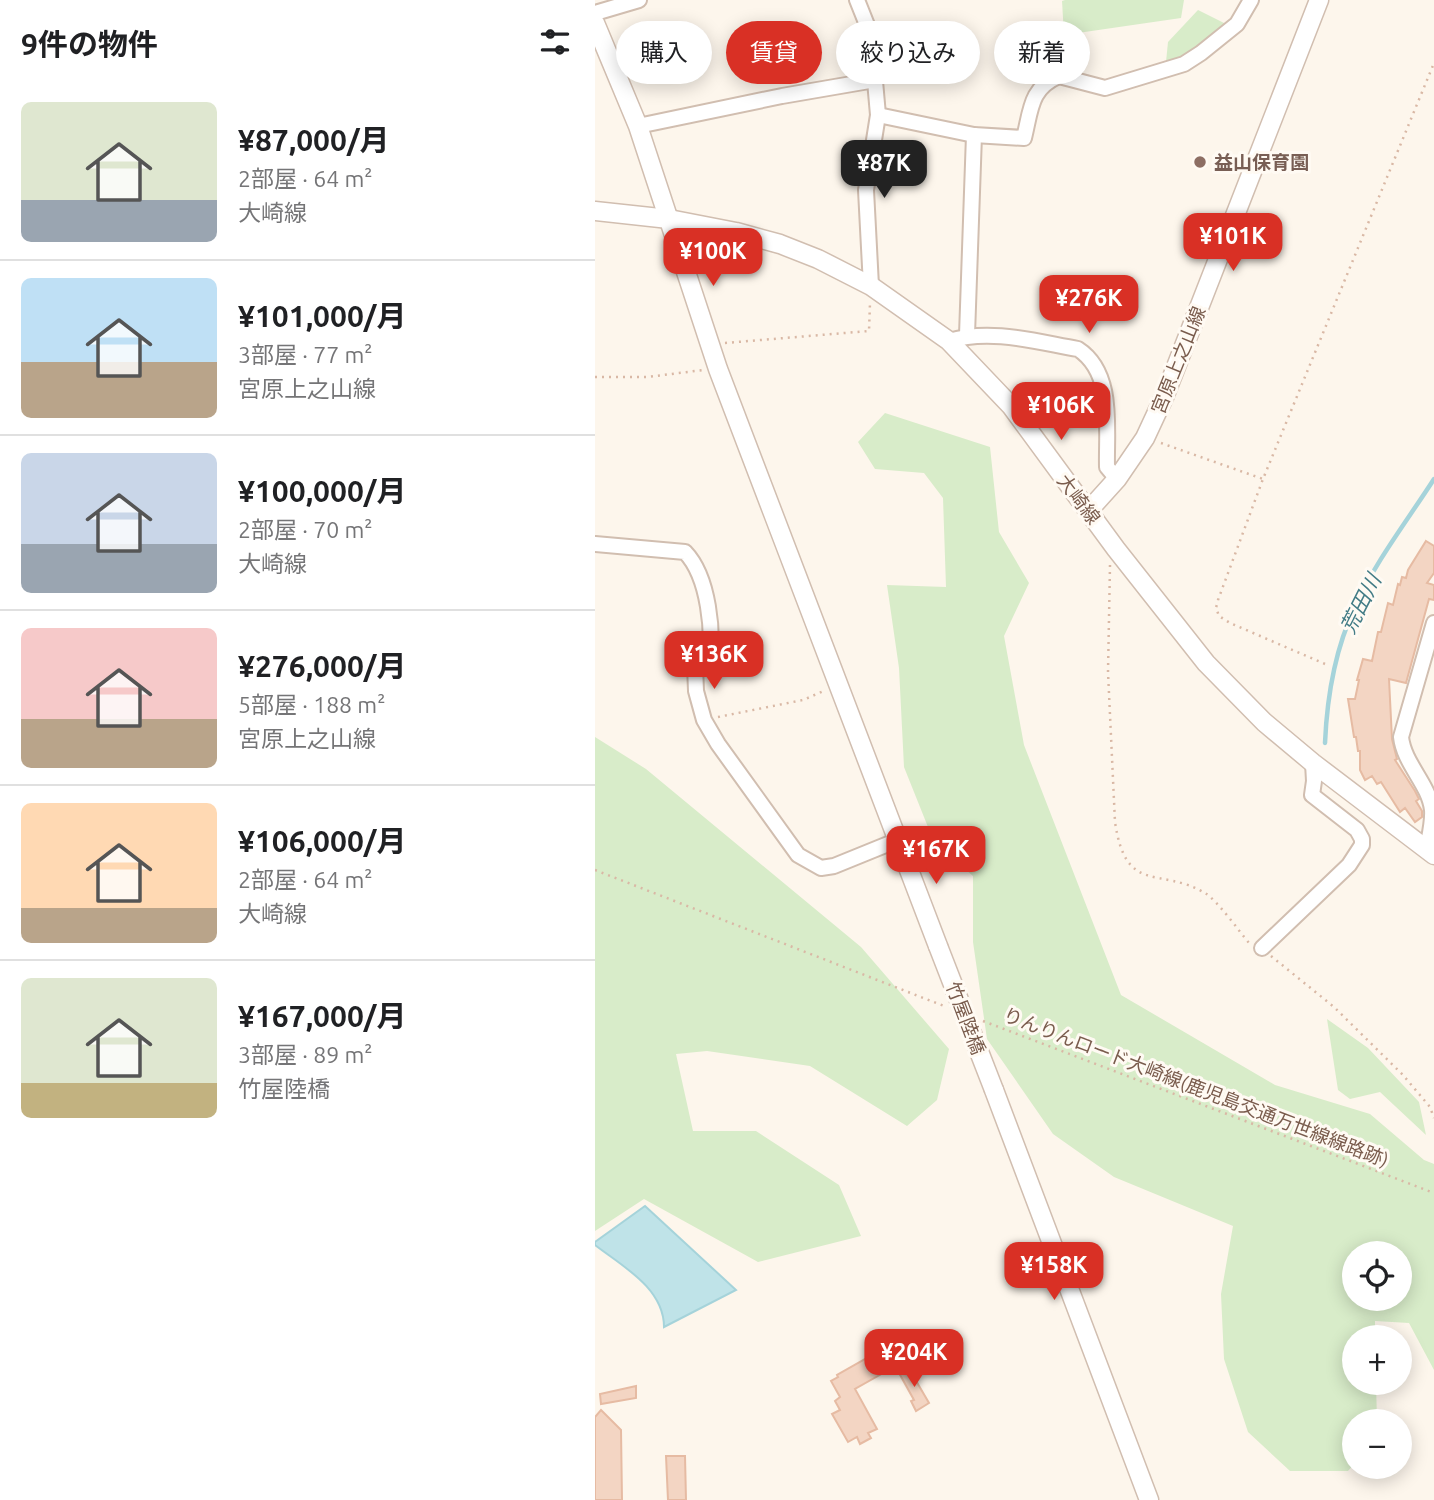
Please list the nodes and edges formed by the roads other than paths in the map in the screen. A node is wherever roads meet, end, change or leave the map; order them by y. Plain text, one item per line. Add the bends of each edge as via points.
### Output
1 (639, 0) edge
2 (857, 0) edge
3 (1251, 0) edge
4 (1319, 0) edge
5 (595, 13) edge
6 (866, 21) edge
7 (595, 23) edge
8 (852, 84) edge
9 (875, 84) edge
10 (878, 115) junction
11 (638, 126) junction
12 (974, 135) junction
13 (595, 211) edge
14 (669, 219) junction
15 (871, 286) junction
16 (967, 335) junction
17 (949, 341) junction
18 (1117, 479) junction
19 (1089, 510) junction
20 (595, 544) edge
21 (1434, 623) edge
22 (1313, 763) junction
23 (898, 840) junction
24 (1430, 852) edge
25 (1262, 948) road end
26 (1149, 1500) edge

1 - 5 street
2 - 6 street
3 - 12 street via 1237,24 1184,64 1105,88 1059,76 1036,94 1024,138
4 - 18 street, 宮原上之山線 via 1165,394 1145,438
7 - 11 street, 竹屋陸橋
8 - 11 street
9 - 10 street
10 - 12 street
10 - 15 street via 866,190
11 - 14 street, 竹屋陸橋
12 - 16 street
13 - 14 street, 大崎線
14 - 15 street, 大崎線 via 780,244
14 - 23 street, 竹屋陸橋 via 719,369
15 - 17 street, 大崎線
16 - 17 street
16 - 18 street via 1078,349 1087,355 1103,384 1107,467
17 - 19 street, 大崎線 via 1011,406
18 - 19 street, 宮原上之山線
19 - 22 street, 大崎線 via 1206,663 1264,722
20 - 23 street via 685,552 694,562 712,644 709,666 695,666 704,720 798,855 821,868
21 - 24 street via 1401,737 1432,809
22 - 24 street, 大崎線
22 - 25 street via 1312,795 1361,834 1362,845 1349,865
23 - 26 street, 竹屋陸橋, bridge

